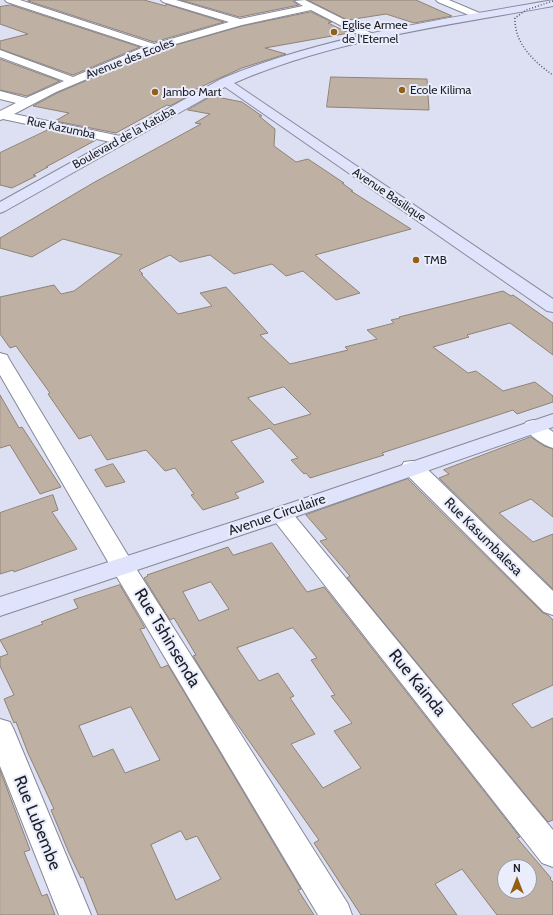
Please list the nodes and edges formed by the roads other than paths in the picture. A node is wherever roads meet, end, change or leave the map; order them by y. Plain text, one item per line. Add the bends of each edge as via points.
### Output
1 (10, 0) edge
2 (166, 0) edge
3 (299, 0) edge
4 (441, 0) edge
5 (553, 3) edge
6 (313, 7) junction
7 (553, 8) edge
8 (479, 16) junction
9 (454, 20) junction
10 (240, 22) junction
11 (371, 37) junction
12 (154, 47) junction
13 (0, 53) edge
14 (74, 81) junction
15 (225, 82) junction
16 (0, 95) edge
17 (26, 102) junction
18 (1, 115) edge
19 (120, 140) junction
20 (0, 208) edge
21 (553, 307) edge
22 (0, 359) edge
23 (543, 423) edge
24 (553, 442) edge
25 (412, 467) junction
26 (281, 514) junction
27 (123, 567) junction
28 (553, 606) edge
29 (0, 607) edge
30 (0, 730) edge
31 (553, 852) edge
32 (74, 915) edge
33 (336, 915) edge

1 - 12 street
2 - 10 street
3 - 6 street
4 - 8 street
5 - 8 street, Boulevard de la Katuba
6 - 10 street, Avenue des Ecoles
6 - 11 street
7 - 9 street via 493,18
8 - 9 street, Boulevard de la Katuba
9 - 11 street, Boulevard de la Katuba
10 - 12 street, Avenue des Ecoles
11 - 15 street, Boulevard de la Katuba via 274,62
12 - 14 street, Avenue des Ecoles
13 - 14 street
14 - 17 street, Avenue des Ecoles
15 - 19 street, Boulevard de la Katuba
15 - 21 street, Avenue Basilique
16 - 17 street
17 - 18 street, Avenue des Ecoles
18 - 19 street, Rue Kazumba
19 - 20 street, Boulevard de la Katuba
22 - 27 street, Rue Tshinsenda
23 - 24 street
23 - 25 street, Avenue Circulaire
25 - 26 street, Avenue Circulaire
25 - 28 street, Rue Kasumbalesa
26 - 27 street, Avenue Circulaire
26 - 31 street, Rue Kainda
27 - 29 street, Avenue Circulaire
27 - 33 street, Rue Tshinsenda
30 - 32 street, Rue Lubembe

